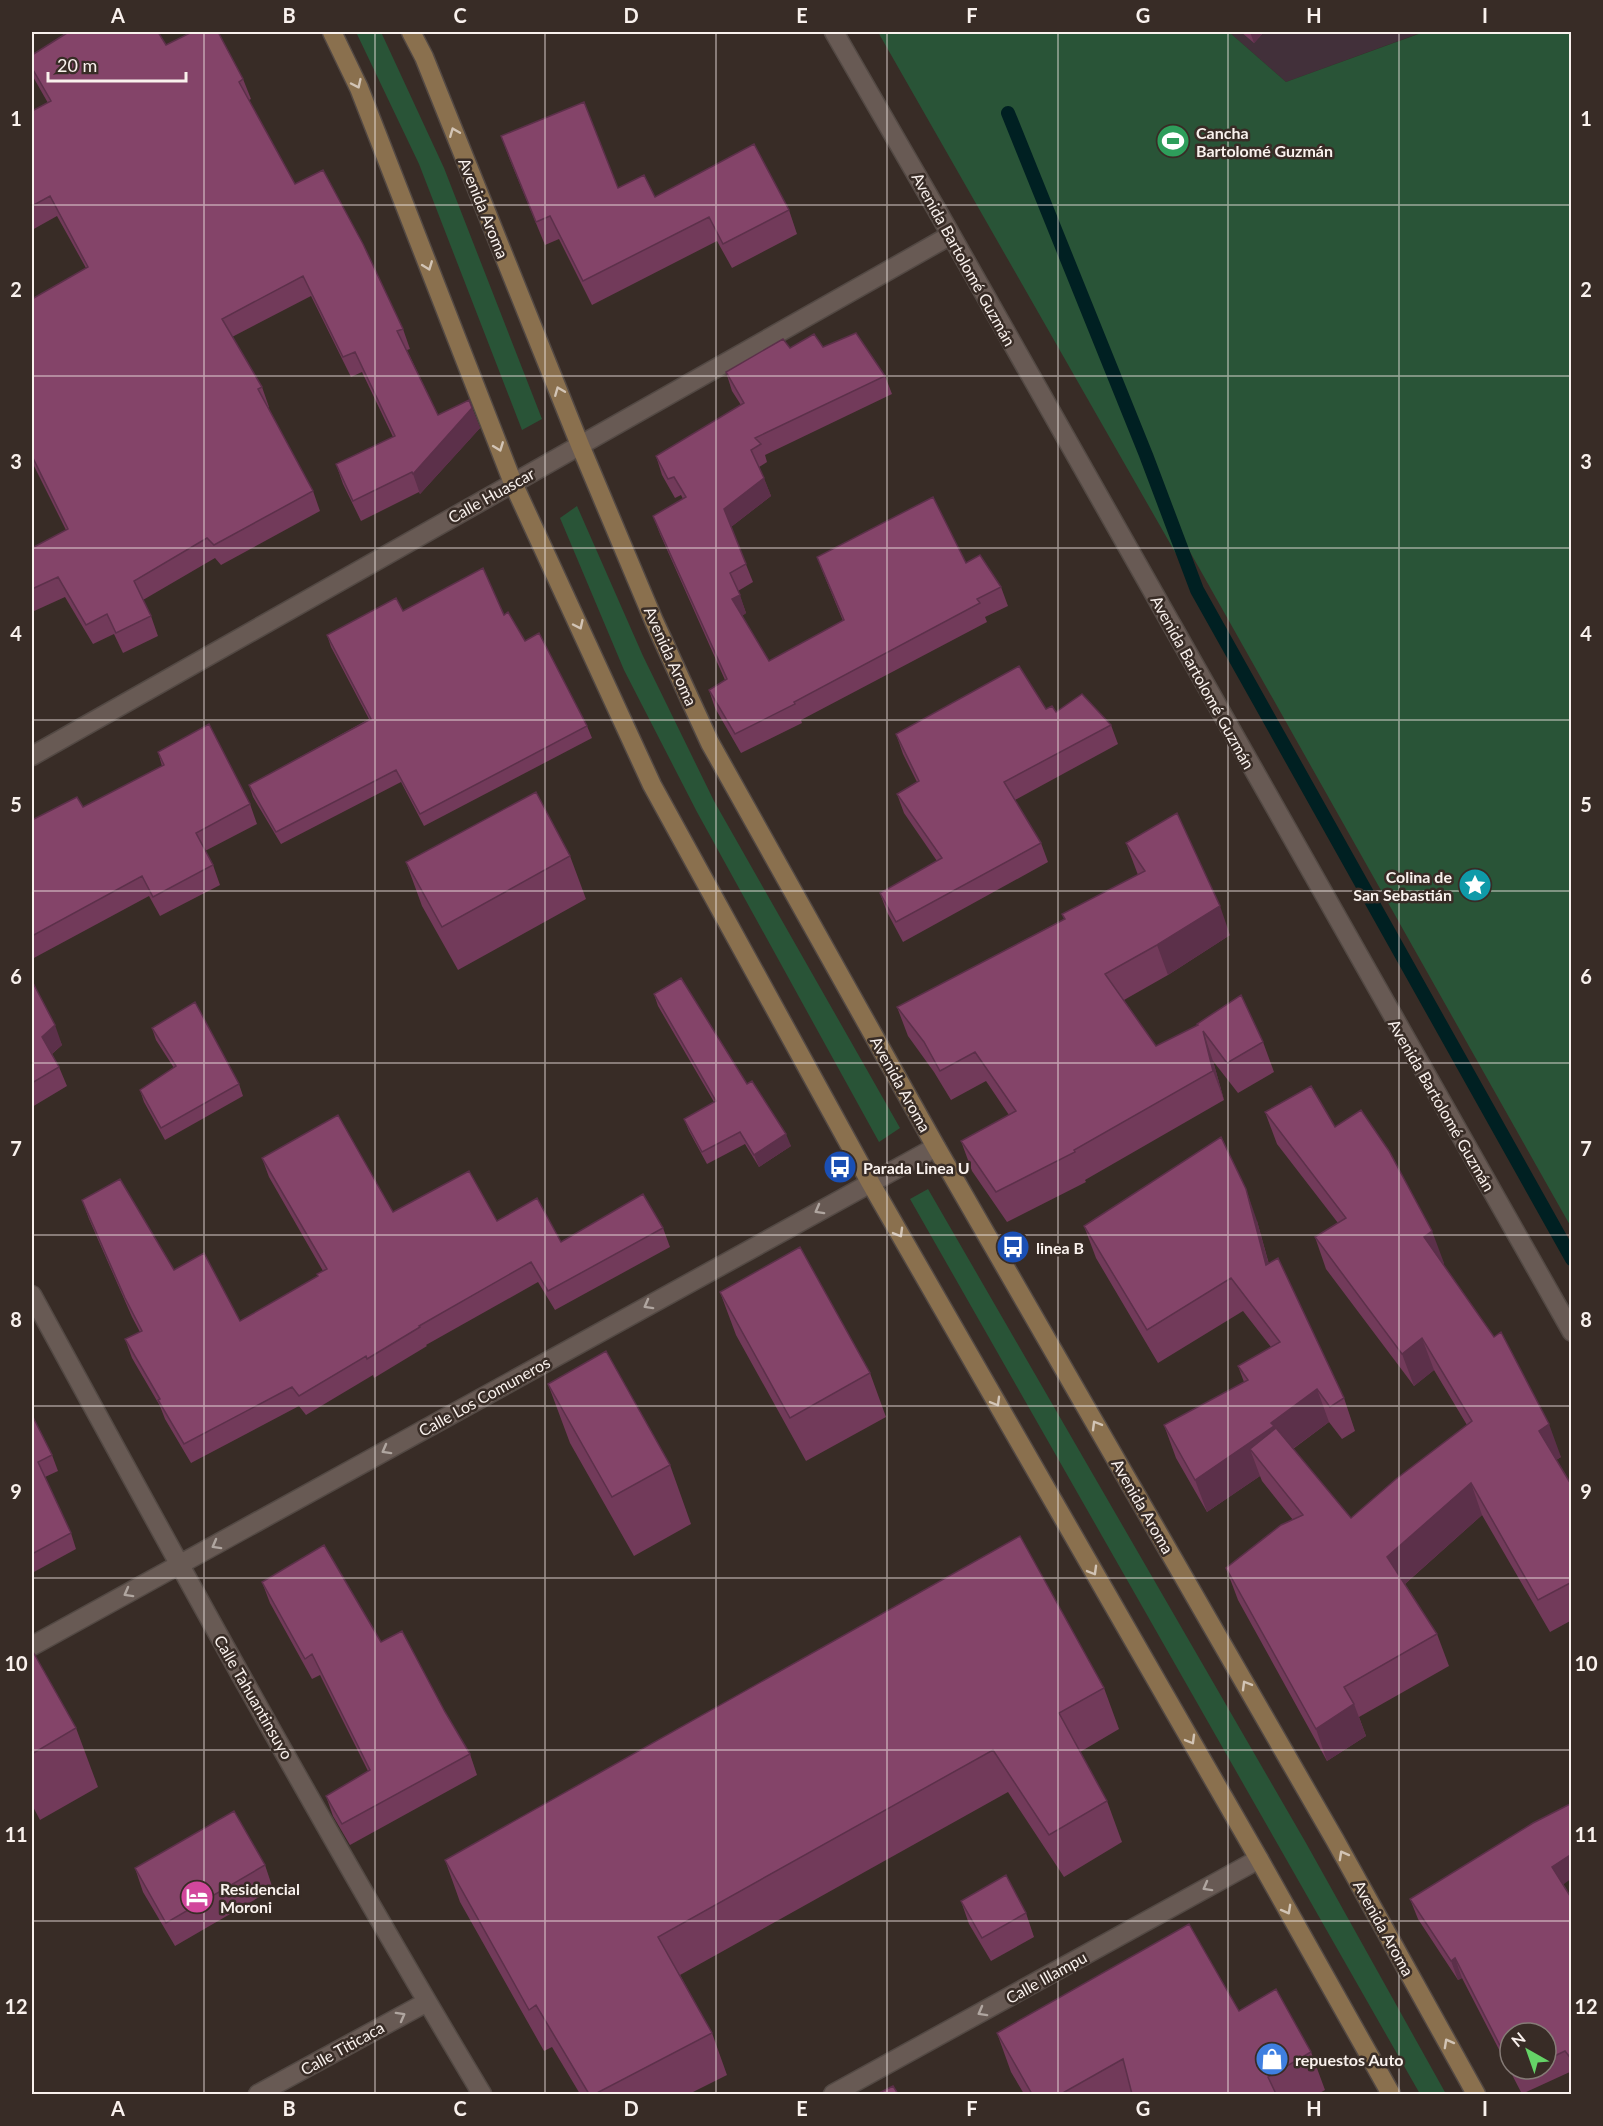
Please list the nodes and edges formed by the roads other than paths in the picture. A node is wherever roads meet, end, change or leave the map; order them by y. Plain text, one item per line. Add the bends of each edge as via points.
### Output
1 (332, 32) edge
2 (411, 32) edge
3 (834, 32) edge
4 (951, 235) junction
5 (580, 445) junction
6 (513, 483) junction
7 (32, 756) edge
8 (936, 1147) junction
9 (870, 1182) junction
10 (32, 1295) edge
11 (1572, 1332) edge
12 (179, 1565) junction
13 (32, 1646) edge
14 (1259, 1858) junction
15 (427, 2002) junction
16 (258, 2094) edge
17 (482, 2094) edge
18 (833, 2094) edge
19 (1391, 2094) edge
20 (1476, 2094) edge

1 -> 6 main road via 359,88
5 -> 2 main road, Avenida Aroma
3 - 4 street, Avenida Bartolomé Guzmán
4 - 5 street, Calle Huascar
4 - 11 street, Avenida Bartolomé Guzmán
5 - 6 street, Calle Huascar
5 - 8 main road, Avenida Aroma via 710,743
6 - 7 street, Calle Huascar
6 -> 9 main road via 652,785
8 - 9 street, Calle Los Comuneros
20 -> 8 main road, Avenida Aroma via 1335,1840
9 -> 12 street, Calle Los Comuneros
9 -> 14 main road
10 - 12 street, Calle Tahuantinsuyo
12 -> 13 street, Calle Los Comuneros
12 - 15 street, Calle Tahuantinsuyo
14 -> 18 street, Calle Illampu
14 -> 19 main road
16 -> 15 street, Calle Titicaca
15 - 17 street, Calle Tahuantinsuyo

